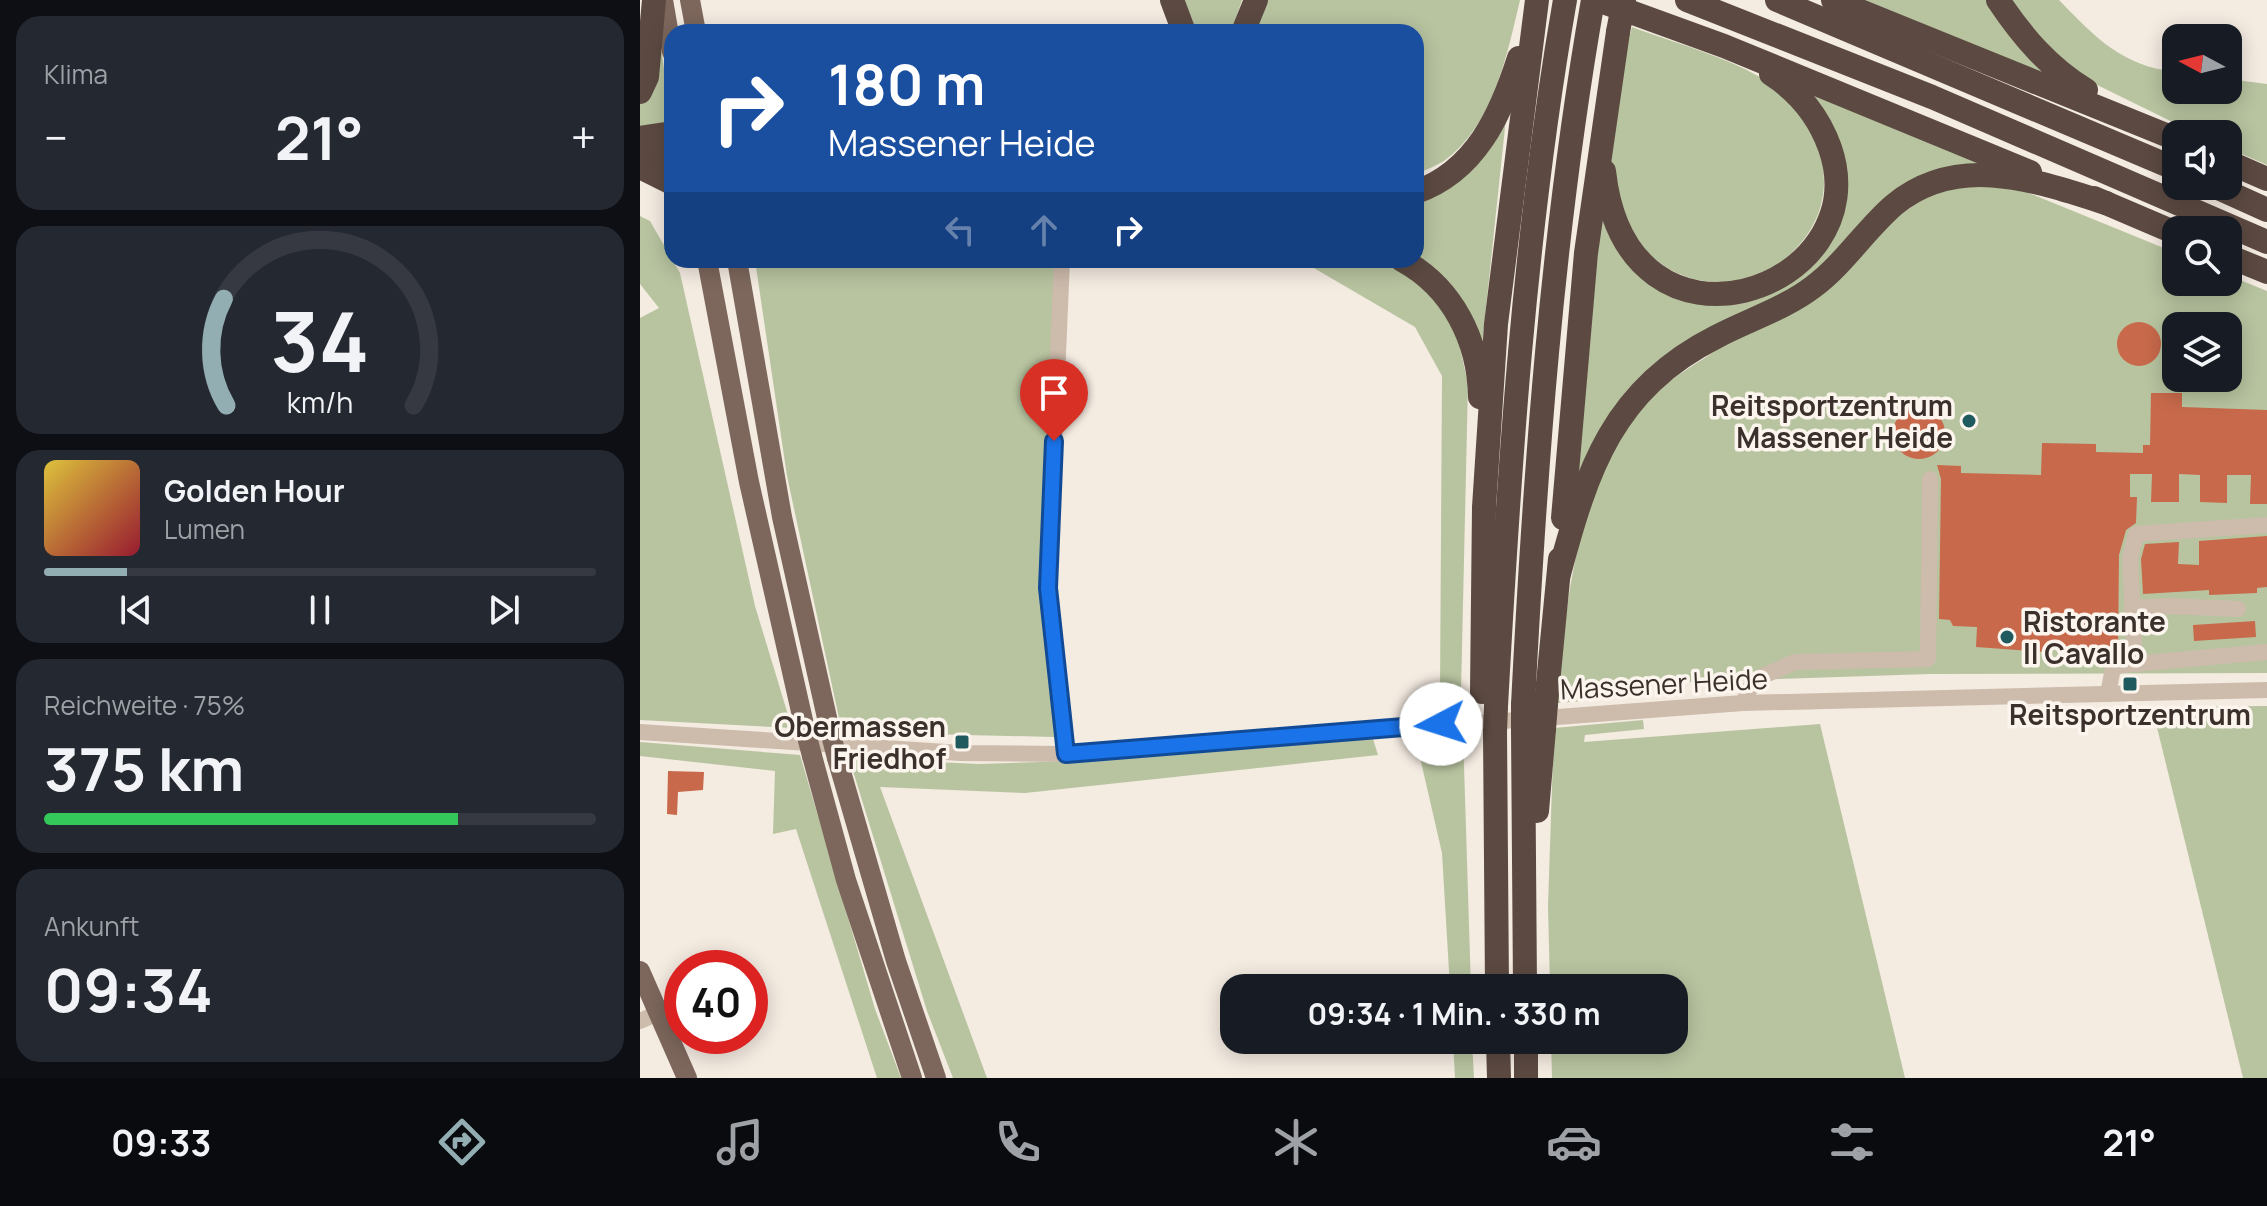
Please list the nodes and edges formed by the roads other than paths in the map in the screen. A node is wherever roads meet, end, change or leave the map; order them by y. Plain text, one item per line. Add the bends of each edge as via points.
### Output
1 (654, 0) edge
2 (663, 0) edge
3 (690, 0) edge
4 (1172, 0) edge
5 (1256, 0) edge
6 (1624, 0) edge
7 (1687, 0) edge
8 (1777, 0) edge
9 (1833, 0) edge
10 (1998, 0) edge
11 (1537, 1) edge
12 (1564, 6) edge
13 (1593, 7) edge
14 (667, 24) edge
15 (694, 24) edge
16 (1181, 24) edge
17 (1246, 24) edge
18 (1724, 46) junction
19 (640, 92) edge
20 (1605, 112) junction
21 (2139, 123) junction
22 (2162, 133) edge
23 (664, 134) edge
24 (640, 138) edge
25 (664, 155) edge
26 (640, 159) edge
27 (2162, 163) edge
28 (640, 167) edge
29 (2242, 168) edge
30 (664, 176) edge
31 (2267, 179) edge
32 (1424, 187) edge
33 (2242, 199) edge
34 (2106, 203) junction
35 (2267, 210) edge
36 (2162, 227) edge
37 (2267, 242) edge
38 (2242, 262) edge
39 (709, 268) edge
40 (738, 268) edge
41 (1062, 268) edge
42 (1414, 268) edge
43 (2267, 272) edge
44 (1930, 479) dead end
45 (1484, 507) junction
46 (2267, 525) edge
47 (1559, 574) junction
48 (2132, 608) junction
49 (2238, 609) dead end
50 (2267, 652) edge
51 (2135, 663) junction
52 (2267, 690) edge
53 (2108, 694) junction
54 (1743, 703) junction
55 (1535, 704) junction
56 (1489, 706) junction
57 (640, 732) edge
58 (1066, 754) junction
59 (640, 971) edge
60 (1497, 974) edge
61 (1525, 974) edge
62 (649, 1017) edge
63 (1498, 1054) edge
64 (1526, 1054) edge
65 (687, 1078) edge
66 (912, 1078) edge
67 (936, 1078) edge
68 (1499, 1078) edge
69 (1526, 1078) edge

1 - 19 highway via 647,77
2 - 14 main road
3 - 15 main road
4 - 16 highway
5 - 17 highway
6 - 20 highway, bridge
7 - 37 highway via 1932,97
8 - 27 highway
9 - 21 highway
10 - 21 highway via 2022,36 2056,69
11 - 32 highway via 1489,132 1462,165
11 - 45 highway via 1496,324
12 - 56 highway via 1521,330
13 - 18 highway
13 - 55 highway via 1566,184 1539,427
18 - 20 highway via 1789,85 1823,129 1835,165 1832,208 1816,244 1791,269 1761,287 1727,296 1699,294 1669,285 1647,269 1614,220 1603,174
18 - 34 highway
20 - 47 highway via 1586,253
21 - 22 highway
23 - 24 highway
25 - 26 highway
28 - 30 highway
29 - 31 highway
33 - 35 highway
34 - 36 highway
34 - 47 highway via 2032,180 1981,174 1924,186 1894,205 1814,287 1681,357 1643,388 1616,420 1595,458
38 - 43 highway
39 - 66 main road, bridge via 752,498 805,729 846,880
40 - 67 main road, bridge via 784,531 830,731 896,961
41 - 58 street via 1048,588
42 - 45 highway via 1443,288 1471,344 1480,386
44 - 54 street via 1928,659 1795,662 1754,680
45 - 56 highway
46 - 48 street via 2136,534 2130,546
47 - 55 highway
48 - 49 street
48 - 51 street
50 - 51 street
51 - 53 street via 2113,668
52 - 53 street, Massener Heide
53 - 54 street, Massener Heide
54 - 58 street, Massener Heide
55 - 61 highway, bridge
56 - 60 highway, bridge
57 - 58 street, Massener Heide via 961,753
59 - 62 main road
62 - 65 main road
63 - 68 highway
64 - 69 highway

